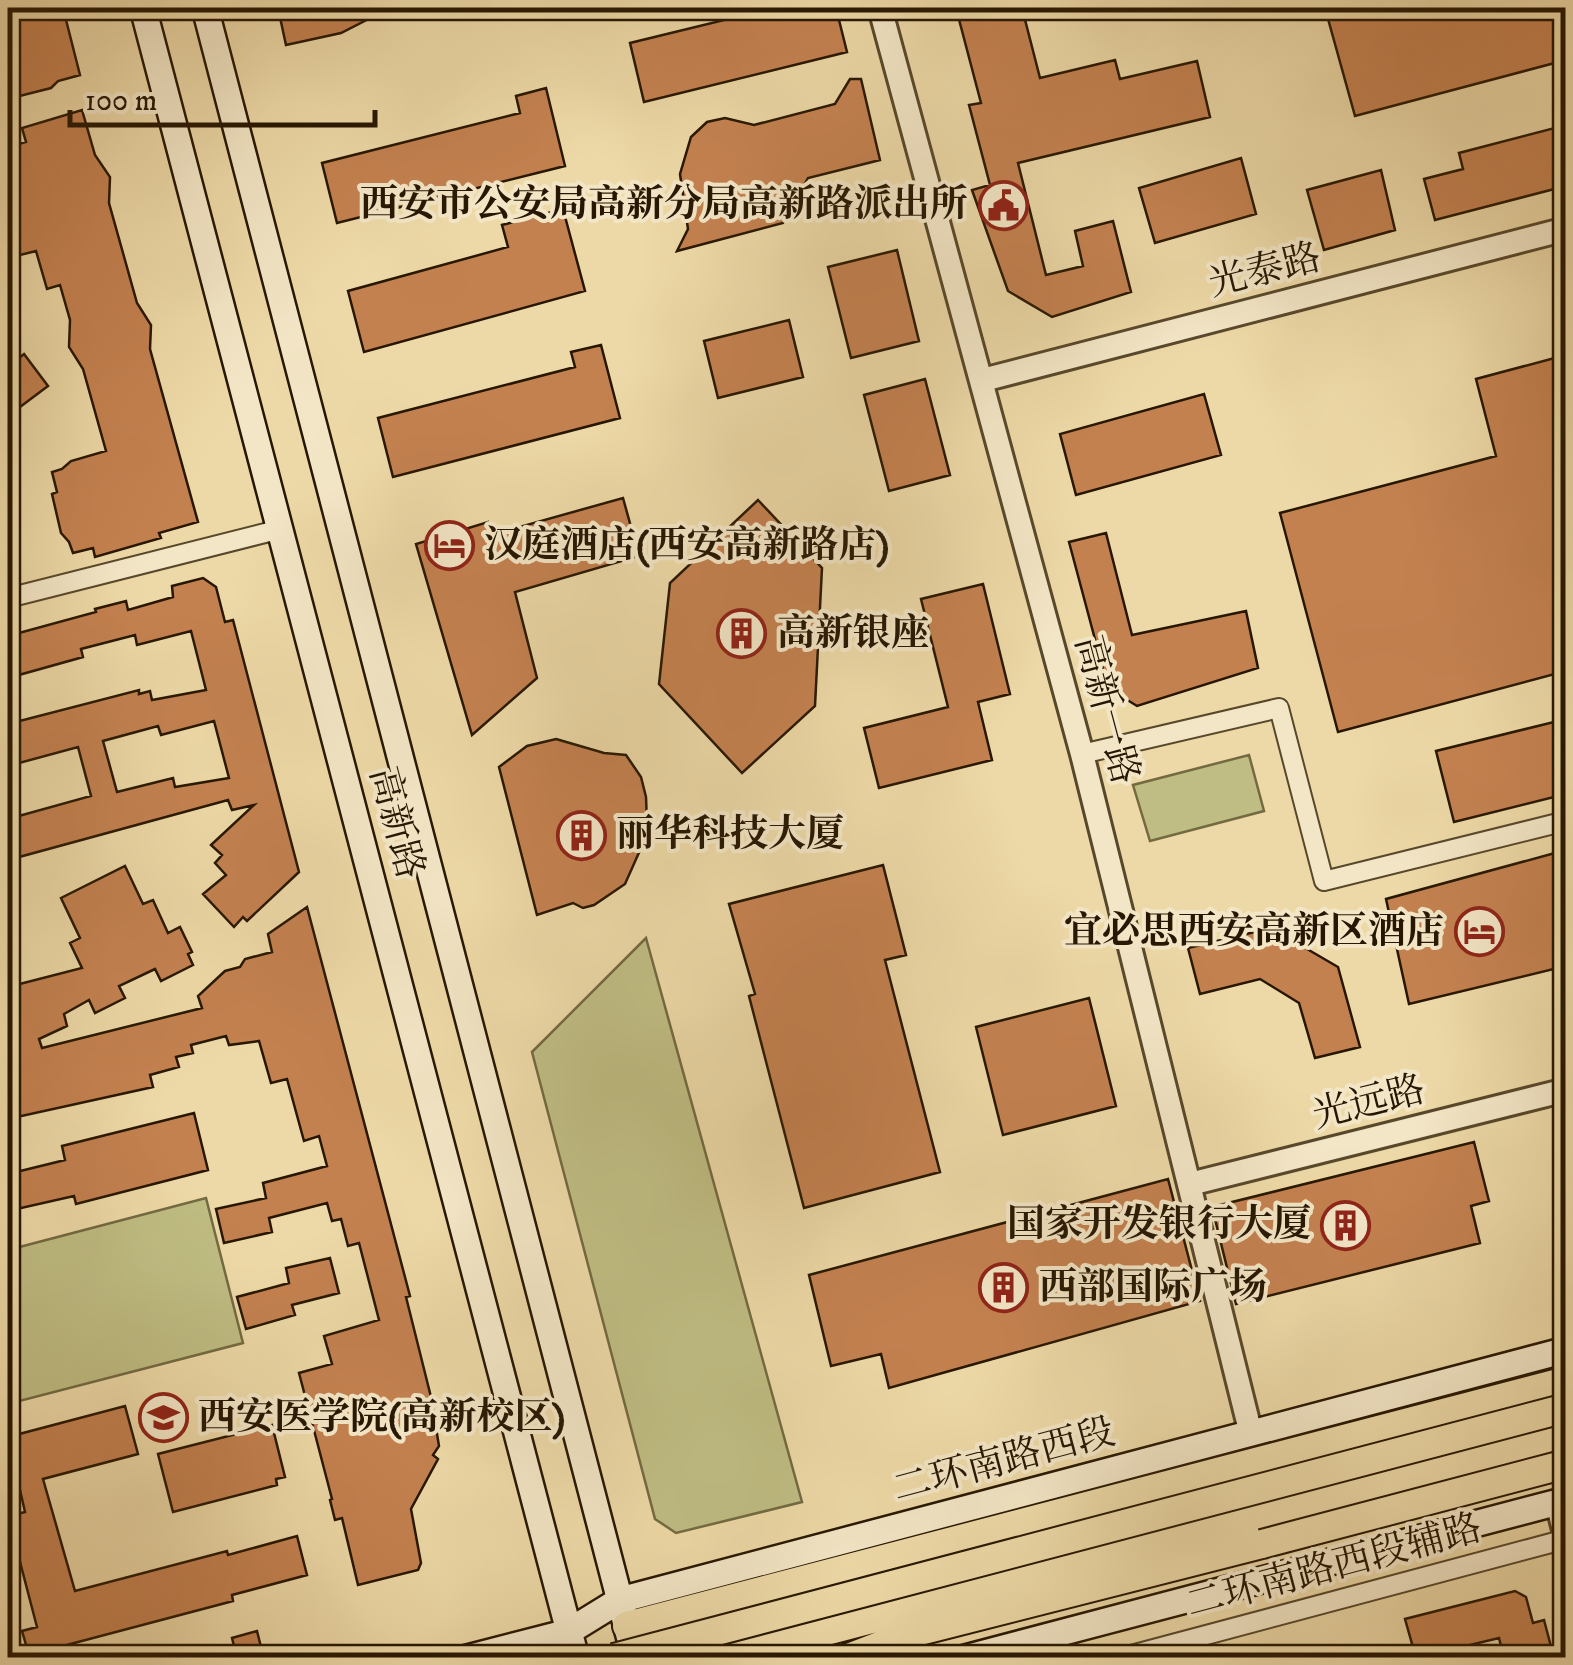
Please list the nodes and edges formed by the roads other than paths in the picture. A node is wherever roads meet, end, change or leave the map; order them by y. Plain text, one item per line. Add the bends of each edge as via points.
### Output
1 (144, 8) edge
2 (206, 8) edge
3 (880, 8) edge
4 (1566, 230) edge
5 (983, 380) junction
6 (281, 529) junction
7 (8, 598) edge
8 (1082, 754) junction
9 (1566, 821) edge
10 (1566, 1090) edge
11 (1190, 1184) junction
12 (1566, 1350) edge
13 (1566, 1381) edge
14 (1566, 1408) edge
15 (1252, 1434) junction
16 (1566, 1437) edge
17 (1566, 1464) edge
18 (1561, 1501) edge
19 (1566, 1538) edge
20 (624, 1613) junction
21 (568, 1632) junction
22 (467, 1658) edge
23 (576, 1658) edge
24 (614, 1658) edge
25 (635, 1658) edge
26 (723, 1658) edge
27 (848, 1658) edge
28 (965, 1658) edge
29 (1120, 1658) edge

1 - 6 main road, 高新路
2 - 20 main road, 高新路
3 - 5 street, 高新一路
4 - 5 street, 光泰路
5 - 8 street, 高新一路
6 - 7 street
6 - 21 main road, 高新路
8 - 9 street via 1279,708 1324,881
8 - 11 street, 高新一路
10 - 11 street, 光远路
11 - 15 street, 高新一路
12 - 15 main road, 二环南路西段
13 - 20 highway
14 - 24 highway, bridge
15 - 20 main road, 二环南路西段
16 - 26 highway
17 - 27 highway, bridge via 916,1632
18 - 19 street
18 - 28 main road
19 - 29 street, 二环南路西段辅路
20 - 21 main road, 二环南路西段
20 - 25 main road, 高新路
21 - 22 main road, 二环南路西段
21 - 23 main road, 高新路

